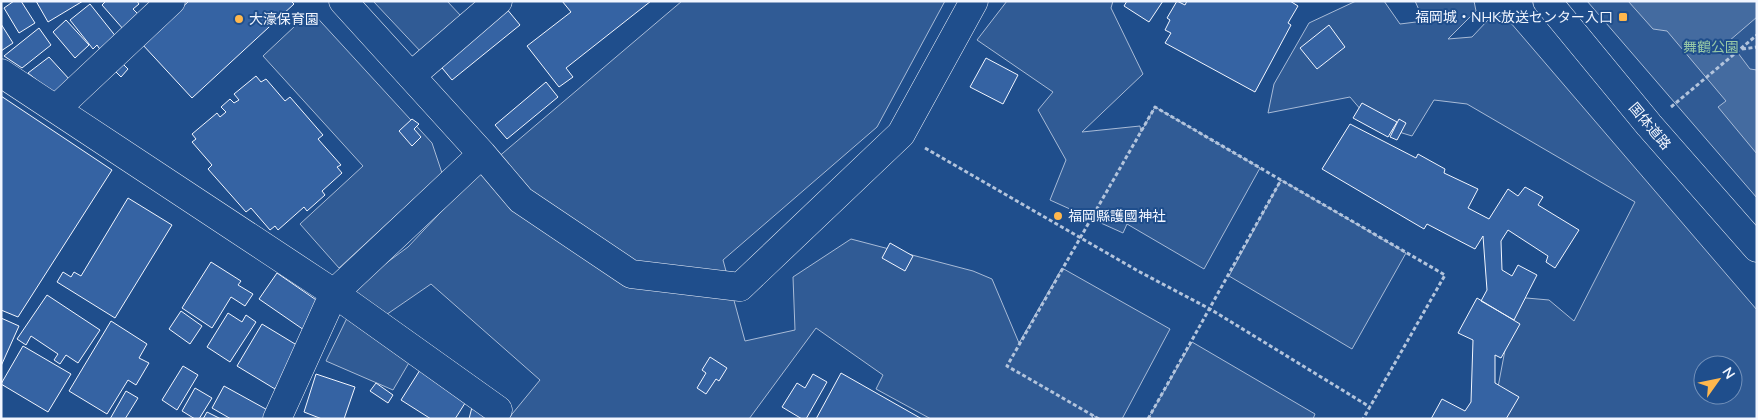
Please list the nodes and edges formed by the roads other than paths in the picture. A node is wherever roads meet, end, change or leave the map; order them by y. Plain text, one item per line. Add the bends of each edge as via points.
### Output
1 (171, 1) edge
2 (343, 1) edge
3 (498, 1) edge
4 (974, 1) edge
5 (1547, 1) edge
6 (1, 73) edge
7 (411, 76) junction
8 (56, 109) junction
9 (482, 154) junction
10 (1757, 248) edge
11 (334, 293) junction
12 (498, 410) dead end
13 (277, 419) edge

1 - 8 street
2 - 7 street
3 - 7 street
4 - 9 street via 901,134 740,286 632,274 521,200
5 - 10 street, 国体道路 via 1649,125
6 - 8 street
7 - 9 street
8 - 11 street
9 - 11 street
11 - 12 street
11 - 13 street

